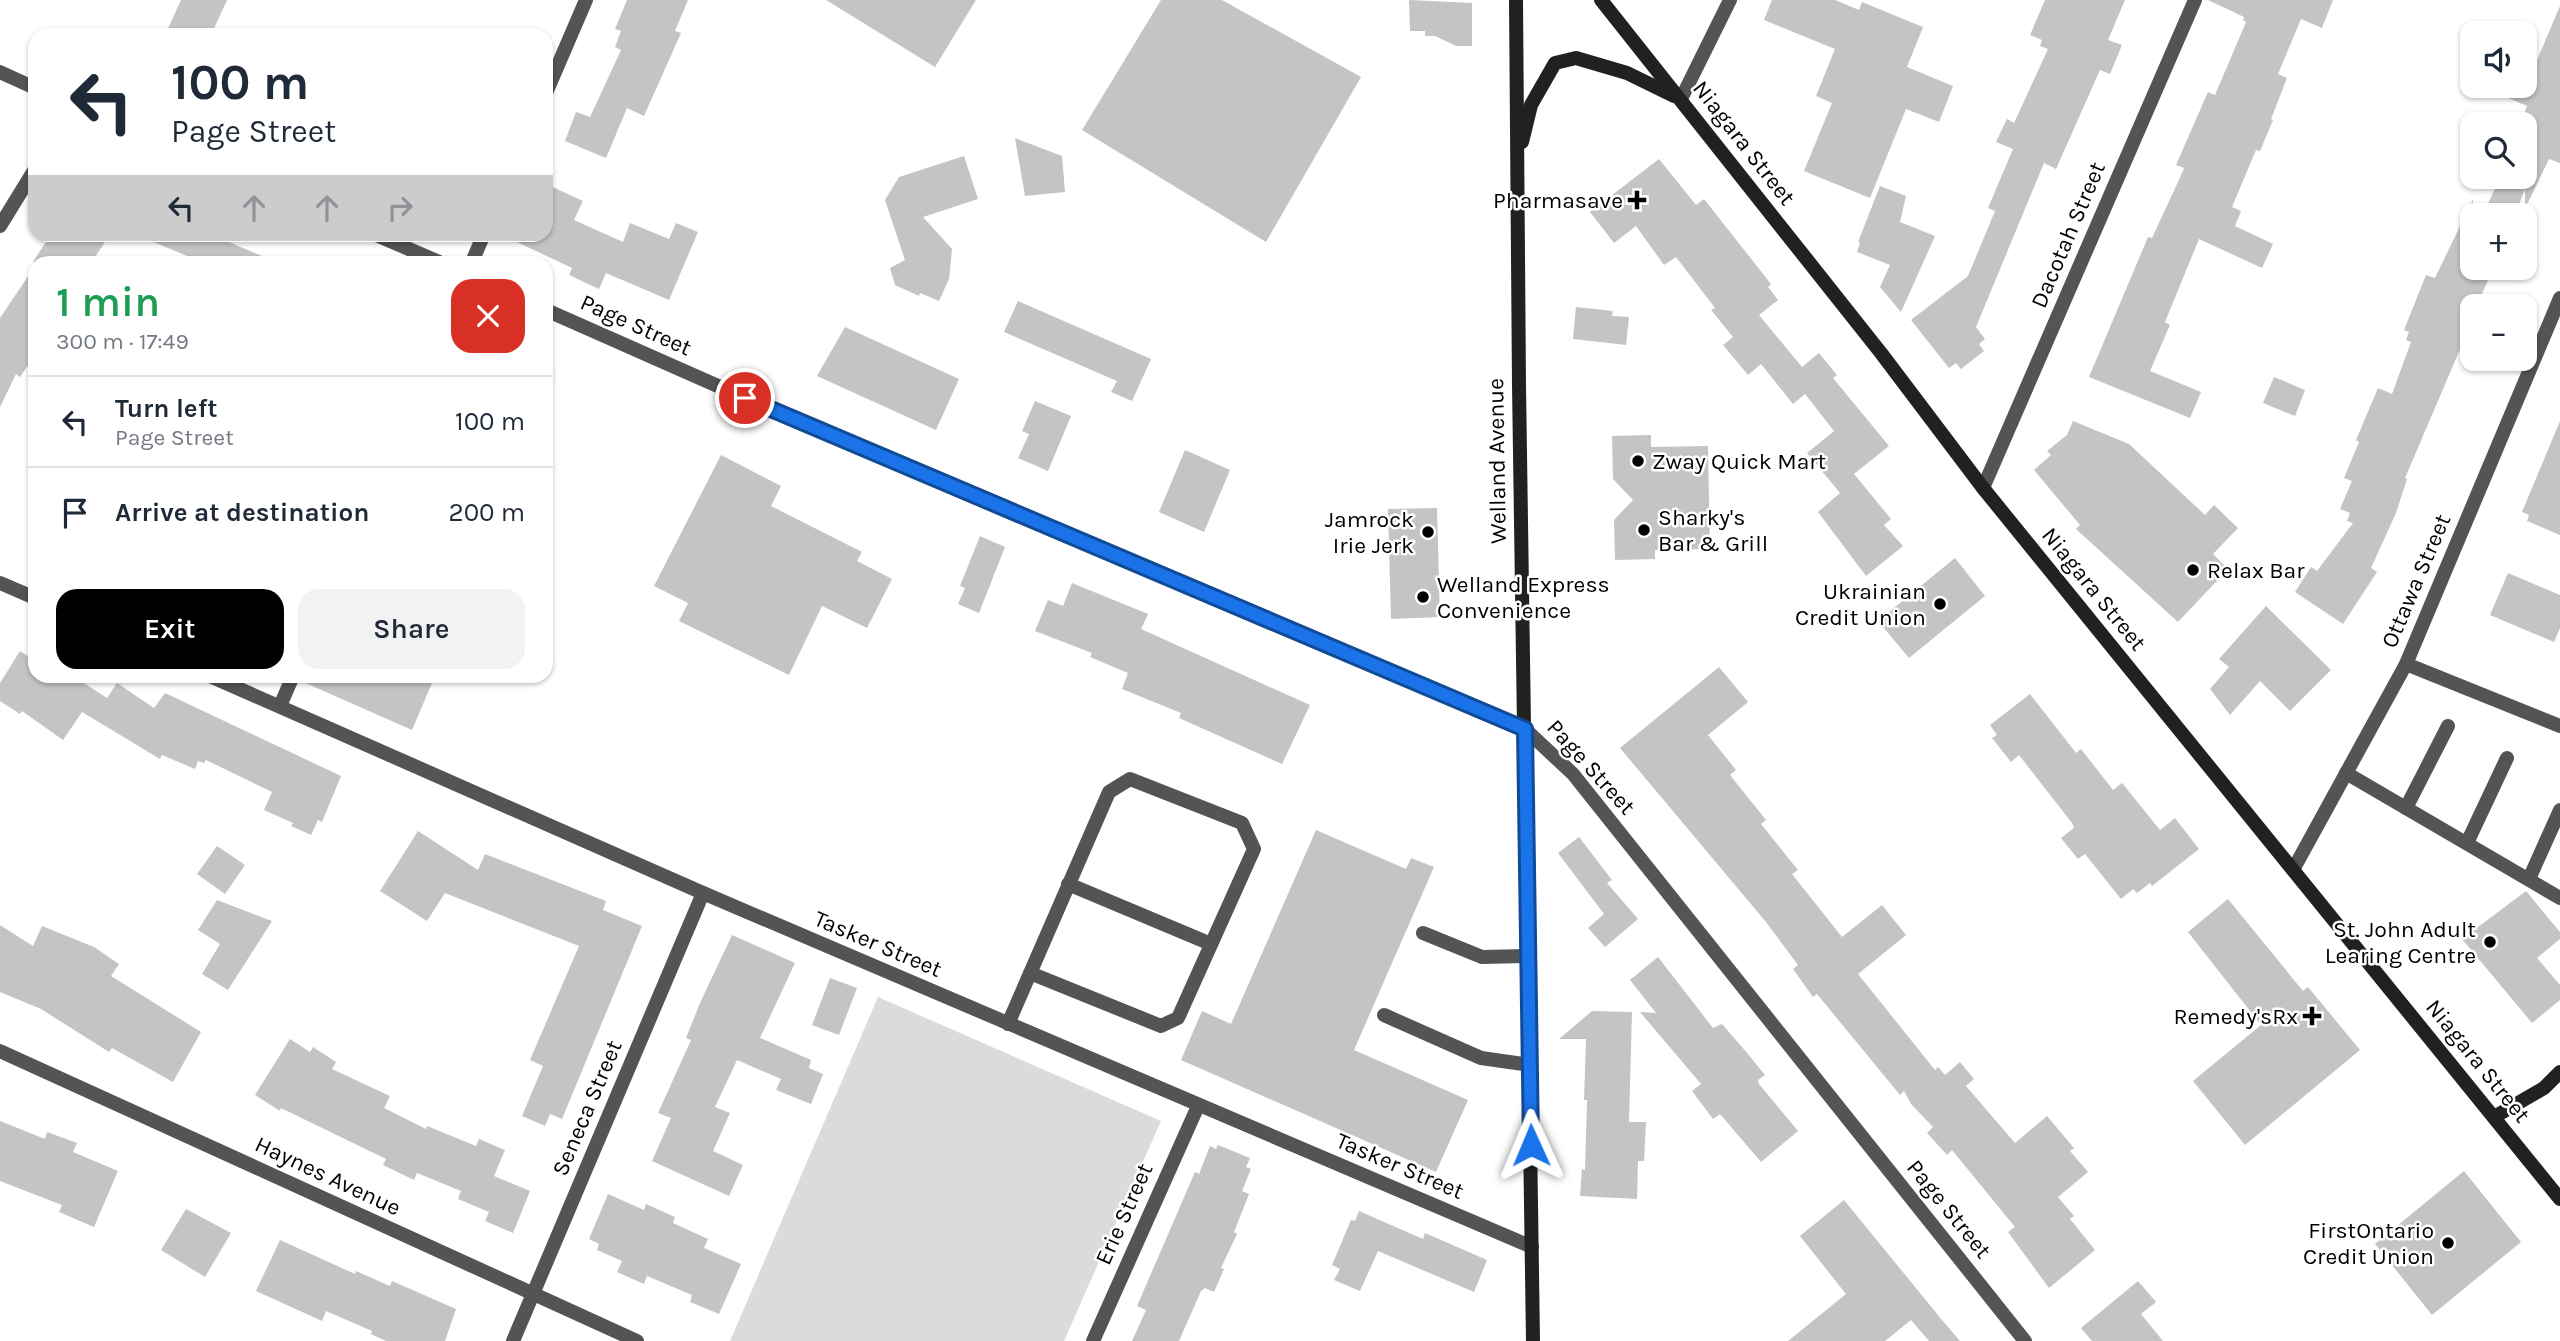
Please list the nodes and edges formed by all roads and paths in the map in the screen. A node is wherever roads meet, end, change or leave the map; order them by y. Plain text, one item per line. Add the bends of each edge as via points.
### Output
1 (586, 0) edge
2 (1516, 0) edge
3 (1601, 0) edge
4 (1730, 0) edge
5 (2195, 0) edge
6 (0, 72) edge
7 (553, 77) edge
8 (28, 85) edge
9 (1681, 99) junction
10 (1516, 168) junction
11 (28, 180) edge
12 (0, 226) edge
13 (393, 242) edge
14 (425, 256) edge
15 (2560, 298) edge
16 (553, 313) edge
17 (1983, 488) junction
18 (0, 583) edge
19 (28, 595) edge
20 (2406, 664) junction
21 (226, 683) edge
22 (290, 683) edge
23 (280, 706) junction
24 (2448, 726) dead end
25 (2560, 726) edge
26 (1525, 729) junction
27 (2507, 758) dead end
28 (2347, 773) junction
29 (2406, 808) junction
30 (2560, 810) edge
31 (2467, 843) junction
32 (2293, 870) junction
33 (2529, 879) junction
34 (1068, 884) junction
35 (703, 893) junction
36 (2560, 898) edge
37 (1423, 933) dead end
38 (1211, 944) junction
39 (1529, 956) junction
40 (1030, 973) junction
41 (1384, 1015) dead end
42 (1008, 1024) junction
43 (0, 1051) edge
44 (1530, 1065) junction
45 (2560, 1072) edge
46 (1198, 1105) junction
47 (2494, 1117) junction
48 (2560, 1199) edge
49 (1532, 1247) junction
50 (533, 1295) junction
51 (513, 1341) edge
52 (637, 1341) edge
53 (1093, 1341) edge
54 (1533, 1341) edge
55 (2025, 1341) edge

1 - 7 street
2 - 10 main road, Welland Avenue
3 - 9 main road, Niagara Street
4 - 9 street
5 - 17 street, Dacotah Street
6 - 8 street
9 - 10 main road via 1627,73 1576,58 1555,63 1531,105
9 - 17 main road, Niagara Street
10 - 26 main road, Welland Avenue
11 - 12 street
13 - 14 street
15 - 20 street, Ottawa Street
16 - 26 street, Page Street
17 - 32 main road, Niagara Street
18 - 19 street
20 - 25 street
20 - 28 street, Ottawa Street
21 - 23 street, Tasker Street
22 - 23 street
23 - 35 street, Tasker Street
24 - 29 street
26 - 39 main road, Welland Avenue
26 - 55 street, Page Street via 1573,774
27 - 31 street
28 - 29 street
28 - 32 street, Ottawa Street
29 - 31 street
30 - 33 street
31 - 33 street
32 - 47 main road, Niagara Street
33 - 36 street
34 - 38 street
34 - 38 street via 1109,792 1130,779 1242,823 1254,849
34 - 40 street
35 - 42 street, Tasker Street
35 - 50 street, Seneca Street
37 - 39 street via 1482,957
38 - 40 street via 1178,1018 1161,1026
39 - 44 main road, Welland Avenue
40 - 42 street
41 - 44 street via 1482,1058
42 - 46 street, Tasker Street
43 - 50 street, Haynes Avenue
44 - 49 main road, Welland Avenue
45 - 47 main road via 2544,1088
46 - 49 street, Tasker Street
46 - 53 street, Erie Street
47 - 48 main road, Niagara Street
49 - 54 main road, Welland Avenue
50 - 51 street, Seneca Street
50 - 52 street, Haynes Avenue

